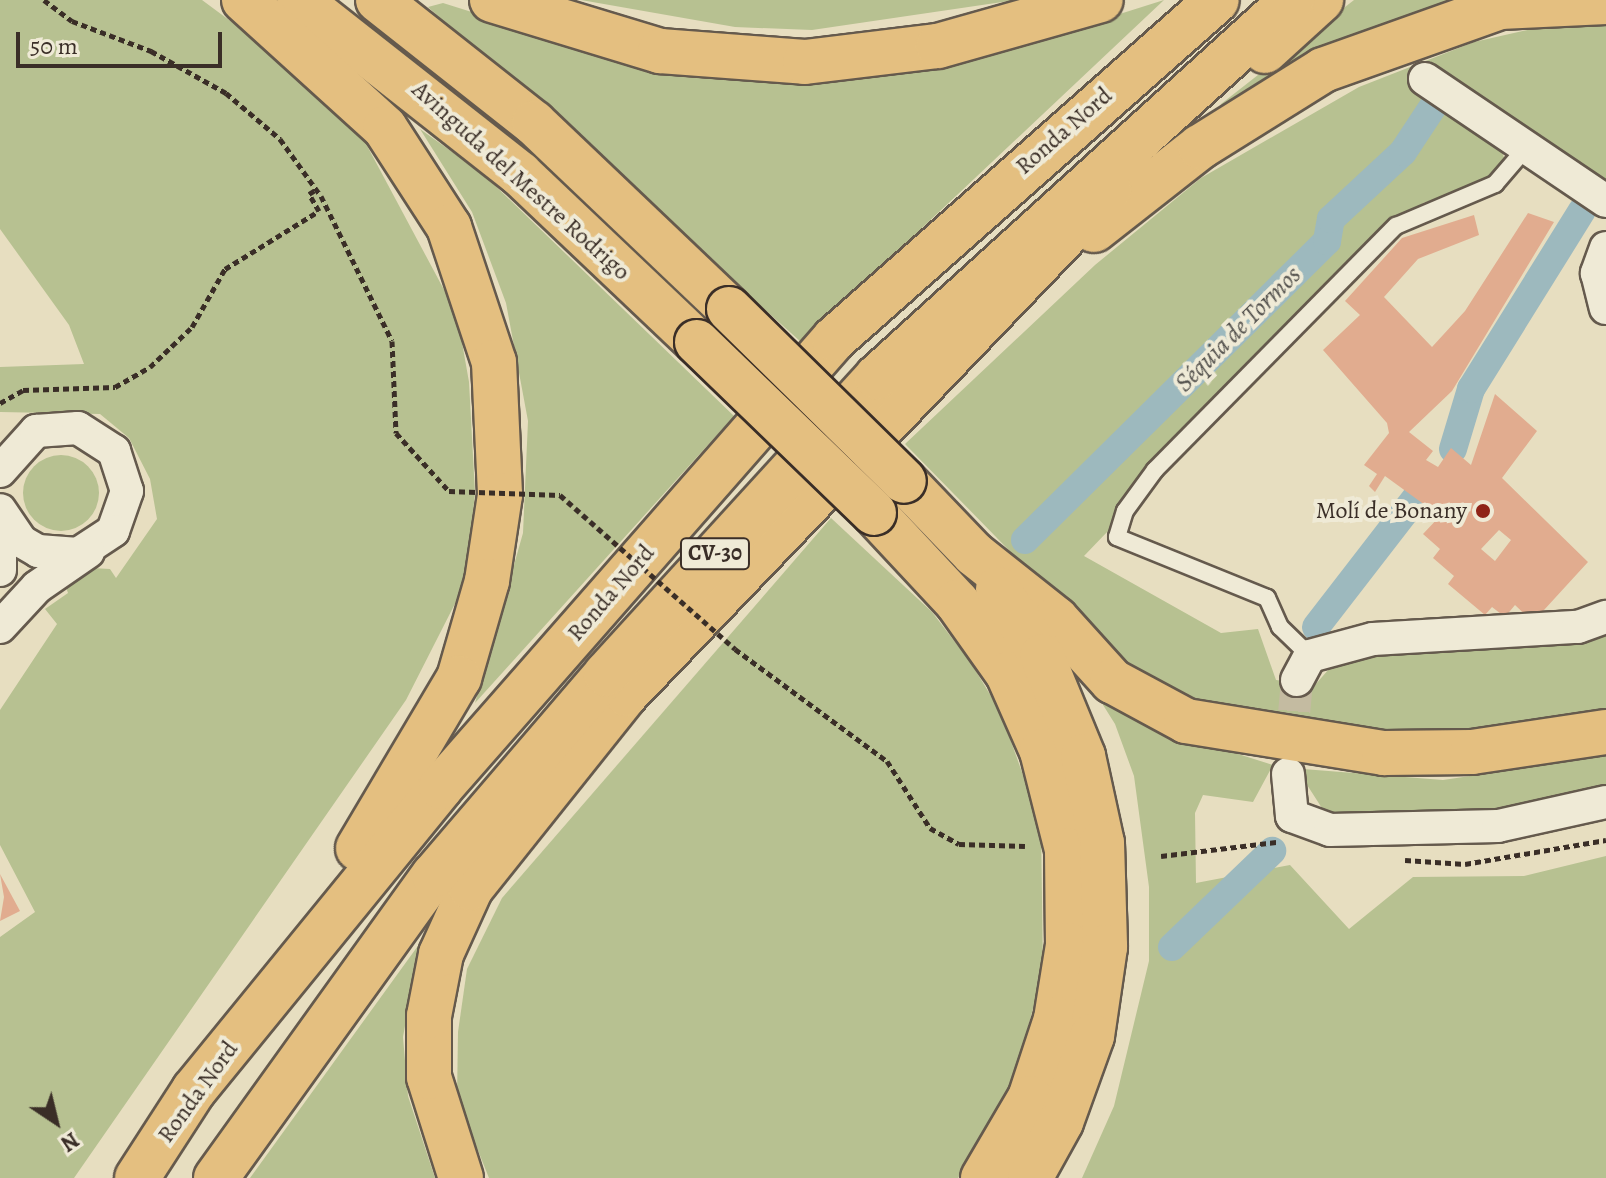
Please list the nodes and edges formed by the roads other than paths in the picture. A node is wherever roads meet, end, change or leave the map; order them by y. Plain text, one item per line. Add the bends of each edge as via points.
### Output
1 (244, 0) edge
2 (299, 0) edge
3 (378, 0) edge
4 (492, 0) edge
5 (1101, 0) edge
6 (1217, 0) edge
7 (1292, 0) edge
8 (1321, 0) edge
9 (1606, 2) edge
10 (1425, 79) dead end
11 (1526, 148) junction
12 (1606, 201) edge
13 (1606, 248) edge
14 (1606, 308) edge
15 (987, 319) junction
16 (0, 428) edge
17 (36, 431) junction
18 (0, 471) edge
19 (0, 512) edge
20 (97, 546) junction
21 (974, 554) junction
22 (0, 570) edge
23 (1606, 617) edge
24 (0, 627) edge
25 (1303, 668) joint
26 (1606, 732) edge
27 (1288, 774) tunnel mouth
28 (1606, 802) edge
29 (194, 1090) junction
30 (137, 1178) edge
31 (216, 1178) edge
32 (461, 1178) edge
33 (983, 1178) edge
34 (1030, 1178) edge

1 - 29 main road via 385,128 449,227 494,362 500,495 487,581 459,678 407,775
2 - 33 main road, Avinguda del Mestre Rodrigo, bridge via 520,174 697,342 874,513 957,602 1008,674 1042,751 1067,850 1068,945 1056,1019 1030,1098
3 - 21 main road, Avinguda del Mestre Rodrigo, bridge via 534,123
4 - 5 main road via 660,51 805,62 938,46
6 - 29 main road, Ronda Nord / CV-30 via 834,339 441,787
7 - 31 main road, Ronda Nord / CV-30 via 877,377 434,875
8 - 15 main road via 1108,191
9 - 15 main road via 1500,7 1323,70 1200,147
10 - 11 street
11 - 12 street
11 - 25 lane via 1495,184 1396,226 1155,470 1125,511 1117,537 1267,598
13 - 14 street via 1597,273
15 - 32 main road via 626,694 471,888 441,954 429,1016 429,1077
16 - 17 street
17 - 18 street
17 - 20 street via 78,428 114,451 127,491 123,512
19 - 20 street via 21,541 38,551 78,554
19 - 22 street
20 - 24 street via 37,587
21 - 26 main road via 1056,619 1112,681 1186,721 1384,753 1472,752
21 - 34 main road via 1042,656 1083,756 1102,843 1105,947 1092,1036 1061,1122
23 - 25 street via 1565,628 1412,633
27 - 28 street via 1292,816 1330,830 1498,826
29 - 30 main road, Ronda Nord / CV-30

